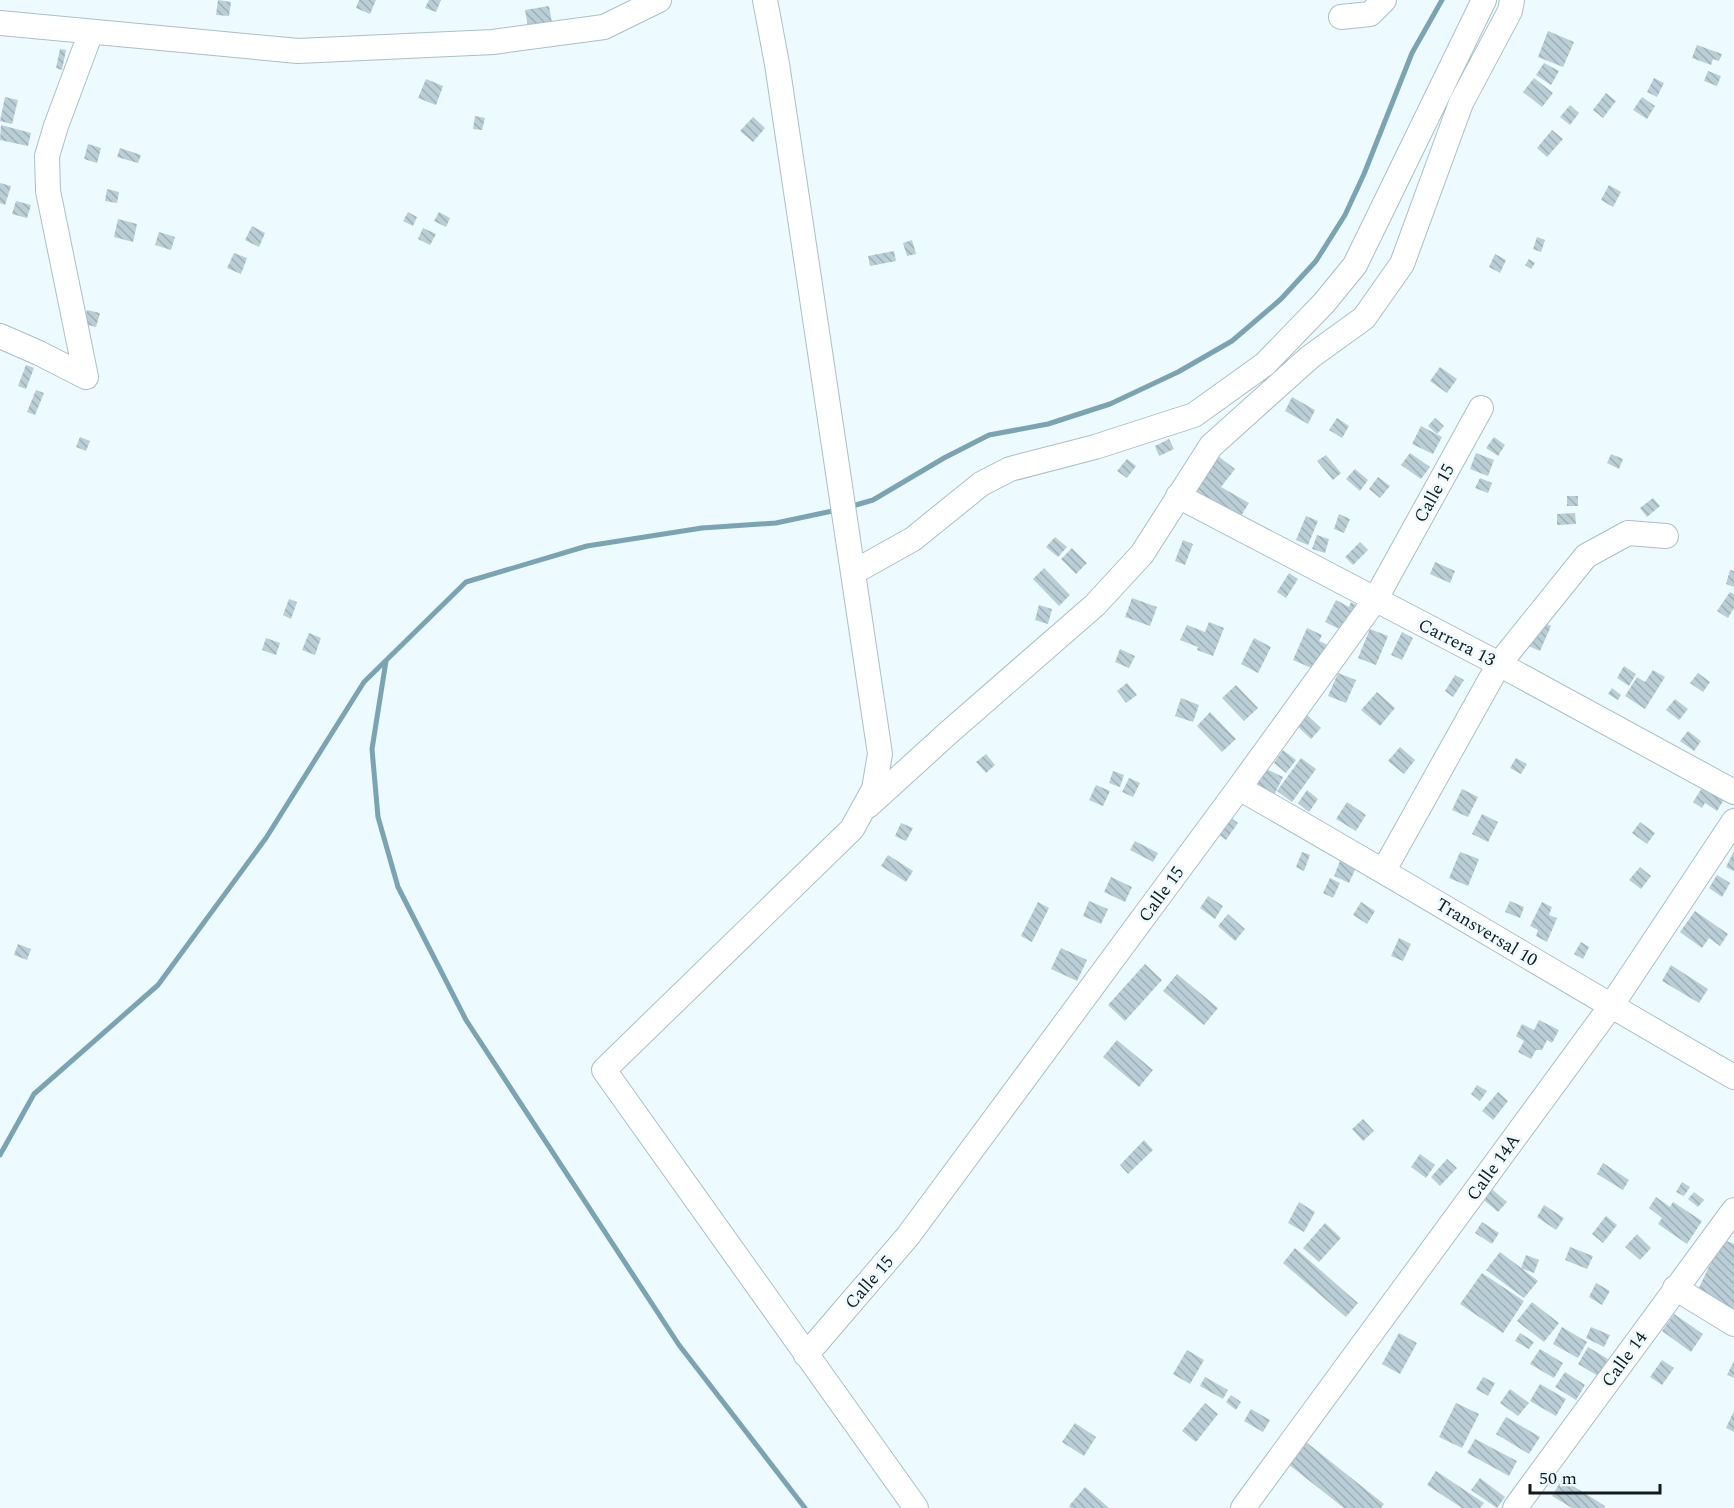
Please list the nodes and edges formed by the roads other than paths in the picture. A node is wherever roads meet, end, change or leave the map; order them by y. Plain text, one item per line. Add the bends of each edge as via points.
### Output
1 (659, 0) edge
2 (765, 0) edge
3 (1384, 0) edge
4 (1484, 0) edge
5 (1512, 0) edge
6 (1341, 17) dead end
7 (0, 23) edge
8 (92, 32) junction
9 (0, 336) edge
10 (1481, 408) dead end
11 (1178, 496) junction
12 (1666, 536) dead end
13 (854, 572) junction
14 (1375, 600) junction
15 (1499, 664) junction
16 (1239, 788) junction
17 (1734, 792) edge
18 (860, 814) junction
19 (1734, 821) edge
20 (1384, 870) junction
21 (1611, 1006) junction
22 (1734, 1077) edge
23 (1734, 1210) edge
24 (1675, 1288) junction
25 (1734, 1324) edge
26 (806, 1355) junction
27 (916, 1508) edge
28 (1243, 1508) edge
29 (1515, 1508) edge

1 - 8 street via 604,27 493,42 298,51
2 - 13 street
3 - 6 street via 1370,14
4 - 13 street via 1355,265 1265,364 1194,415 1010,469 981,484 914,539
5 - 11 street via 1510,11 1461,103 1402,264 1364,318 1310,357 1211,446
7 - 8 street
8 - 9 street via 47,156 48,191 86,377
10 - 14 street, Calle 15
11 - 14 street, Carrera 13
11 - 18 street via 1142,554 1095,605
12 - 15 street via 1628,533 1586,556
13 - 18 street via 880,754 874,789
14 - 15 street, Carrera 13
14 - 16 street, Calle 15
15 - 17 street, Carrera 13
15 - 20 street
16 - 20 street, Transversal 10
16 - 26 street, Calle 15 via 908,1236
18 - 26 street via 852,829 604,1070
19 - 21 street, Calle 14A
20 - 21 street, Transversal 10
21 - 22 street, Transversal 10
21 - 28 street, Calle 14A
23 - 24 street, Calle 14
24 - 25 street
24 - 29 street, Calle 14
26 - 27 street

